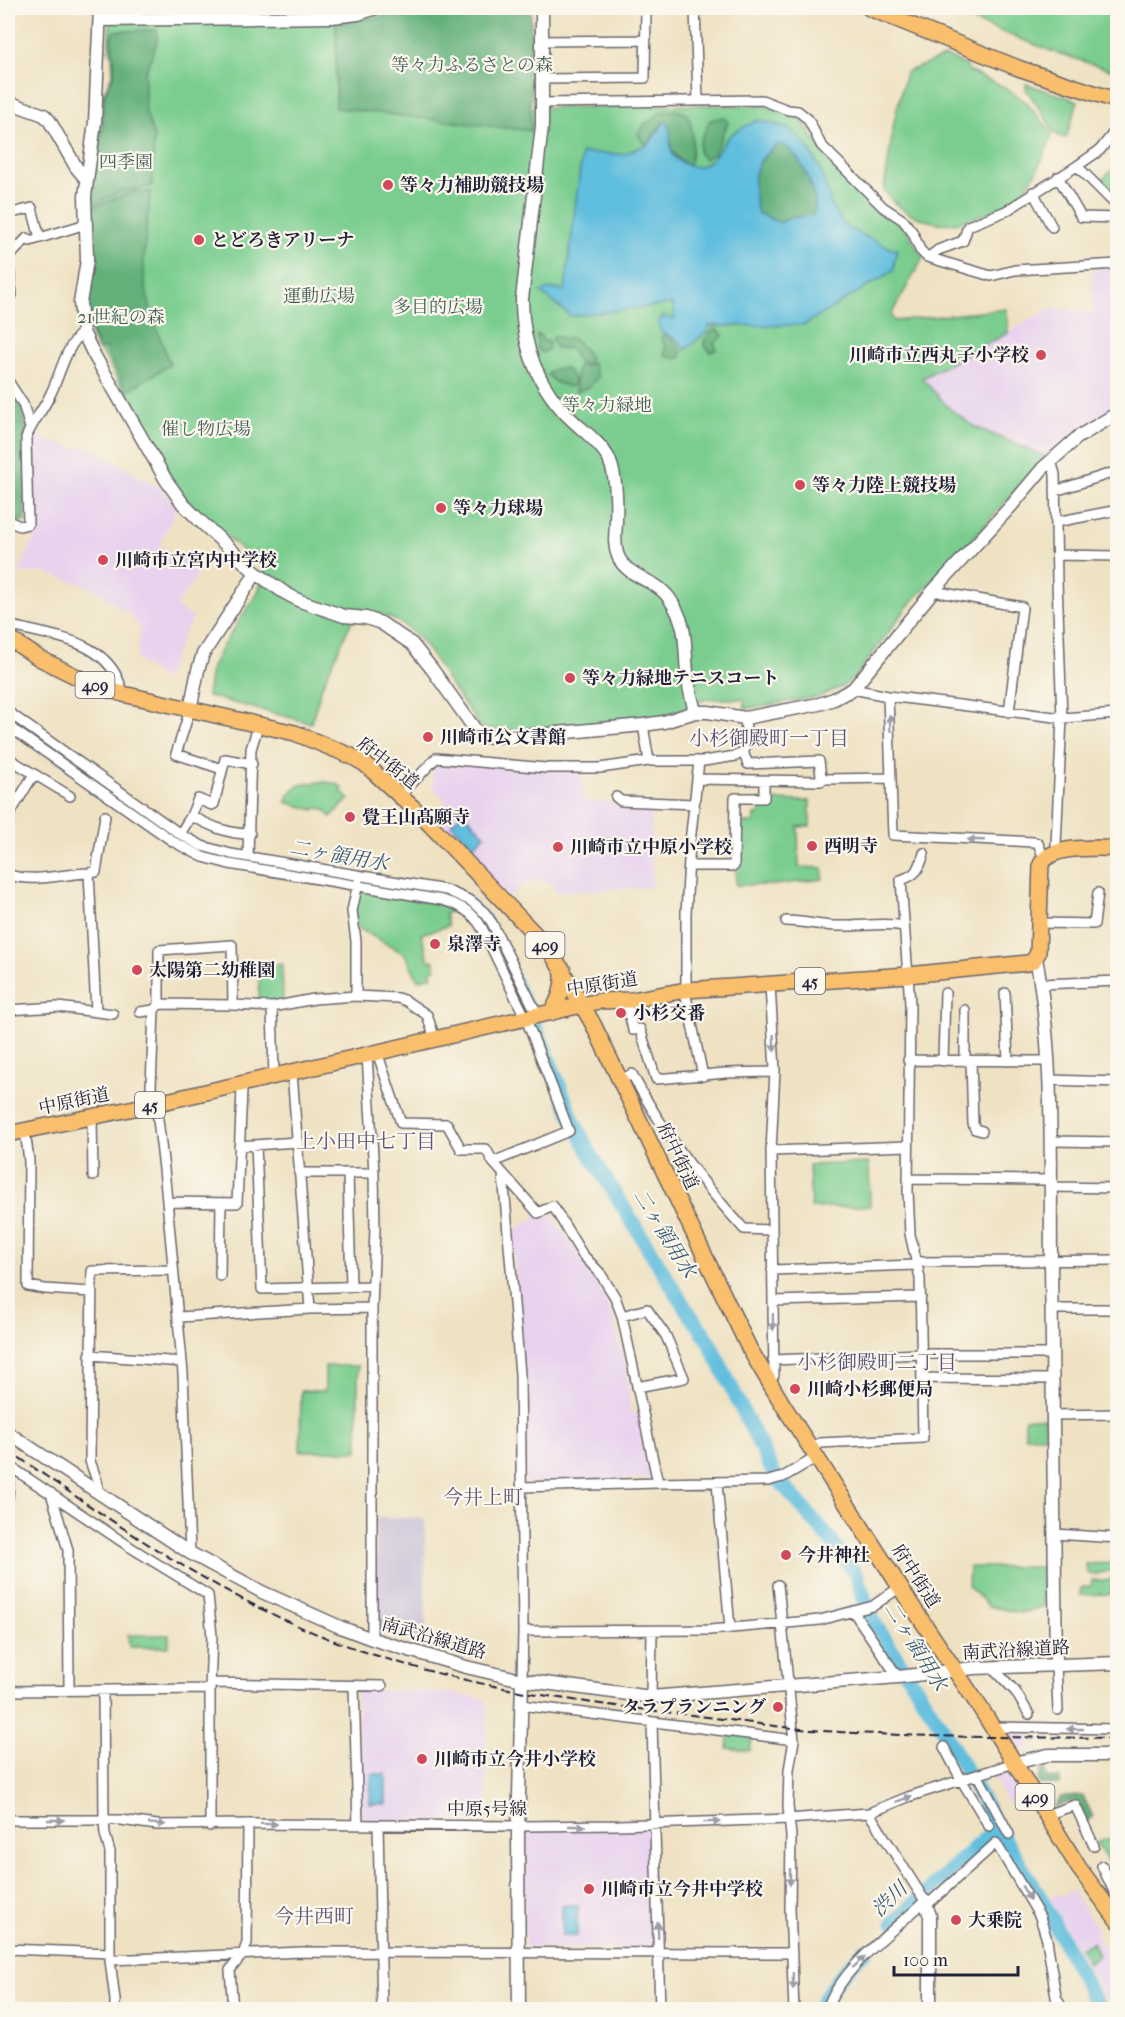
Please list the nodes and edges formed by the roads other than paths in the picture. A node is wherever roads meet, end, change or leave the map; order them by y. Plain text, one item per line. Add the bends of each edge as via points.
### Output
1 (375, 8) edge
2 (542, 8) edge
3 (646, 8) edge
4 (695, 8) edge
5 (869, 8) edge
6 (100, 14) edge
7 (646, 40) junction
8 (542, 41) junction
9 (542, 79) junction
10 (698, 101) junction
11 (1118, 101) edge
12 (8, 102) edge
13 (543, 103) junction
14 (1118, 127) edge
15 (1077, 166) junction
16 (1058, 177) junction
17 (86, 179) junction
18 (1033, 192) junction
19 (1118, 207) edge
20 (8, 214) edge
21 (1118, 218) edge
22 (86, 224) junction
23 (1052, 227) dead end
24 (40, 238) junction
25 (8, 249) edge
26 (929, 257) junction
27 (8, 259) edge
28 (1118, 264) edge
29 (12, 295) dead end
30 (83, 332) junction
31 (8, 381) edge
32 (1118, 412) edge
33 (30, 428) junction
34 (1051, 461) junction
35 (1118, 471) edge
36 (1055, 491) junction
37 (1118, 510) edge
38 (8, 521) edge
39 (1056, 522) junction
40 (1056, 555) junction
41 (1118, 556) edge
42 (256, 573) junction
43 (933, 591) junction
44 (8, 625) edge
45 (8, 638) edge
46 (853, 689) junction
47 (123, 694) junction
48 (888, 696) junction
49 (190, 710) junction
50 (8, 712) edge
51 (695, 712) junction
52 (1009, 712) junction
53 (1118, 714) edge
54 (745, 718) junction
55 (1062, 718) junction
56 (643, 725) junction
57 (8, 726) edge
58 (258, 726) junction
59 (743, 752) junction
60 (8, 758) edge
61 (649, 760) junction
62 (699, 761) junction
63 (252, 764) junction
64 (222, 769) junction
65 (34, 774) junction
66 (891, 778) junction
67 (823, 779) junction
68 (697, 780) junction
69 (764, 781) junction
70 (401, 795) junction
71 (70, 796) dead end
72 (616, 796) dead end
73 (694, 804) junction
74 (105, 816) dead end
75 (191, 816) junction
76 (8, 817) edge
77 (180, 834) junction
78 (250, 834) junction
79 (1118, 849) edge
80 (924, 853) dead end
81 (1050, 855) junction
82 (248, 857) junction
83 (689, 866) junction
84 (89, 873) junction
85 (8, 875) edge
86 (360, 875) junction
87 (357, 887) junction
88 (1098, 893) dead end
89 (786, 921) dead end
90 (1040, 923) junction
91 (903, 926) junction
92 (1036, 958) junction
93 (563, 970) junction
94 (908, 975) junction
95 (1118, 981) edge
96 (1041, 984) junction
97 (770, 985) junction
98 (686, 990) junction
99 (945, 993) dead end
100 (1005, 993) dead end
101 (356, 996) junction
102 (626, 1000) junction
103 (233, 1005) junction
104 (583, 1006) junction
105 (157, 1007) junction
106 (272, 1007) junction
107 (8, 1010) edge
108 (965, 1010) dead end
109 (96, 1011) junction
110 (140, 1012) dead end
111 (113, 1014) dead end
112 (538, 1016) junction
113 (435, 1039) junction
114 (372, 1053) junction
115 (908, 1060) junction
116 (943, 1060) junction
117 (968, 1061) junction
118 (1008, 1061) junction
119 (1047, 1061) junction
120 (292, 1072) junction
121 (775, 1072) junction
122 (703, 1076) junction
123 (274, 1077) junction
124 (620, 1080) junction
125 (1048, 1080) junction
126 (1118, 1082) edge
127 (241, 1084) junction
128 (155, 1104) junction
129 (92, 1118) junction
130 (26, 1131) junction
131 (982, 1131) dead end
132 (8, 1134) edge
133 (1051, 1141) junction
134 (297, 1142) junction
135 (1118, 1142) edge
136 (256, 1145) junction
137 (239, 1146) junction
138 (908, 1146) junction
139 (771, 1151) junction
140 (494, 1162) junction
141 (299, 1173) junction
142 (348, 1173) junction
143 (374, 1173) junction
144 (503, 1174) junction
145 (93, 1176) dead end
146 (908, 1179) junction
147 (1051, 1183) junction
148 (1118, 1188) edge
149 (167, 1202) junction
150 (221, 1203) junction
151 (772, 1230) junction
152 (1050, 1259) junction
153 (1118, 1260) edge
154 (916, 1265) junction
155 (173, 1270) junction
156 (772, 1270) junction
157 (220, 1276) dead end
158 (351, 1286) junction
159 (373, 1286) junction
160 (308, 1287) junction
161 (91, 1292) junction
162 (921, 1296) junction
163 (773, 1301) junction
164 (372, 1308) junction
165 (310, 1309) junction
166 (1051, 1309) junction
167 (1118, 1309) edge
168 (622, 1316) junction
169 (179, 1317) junction
170 (922, 1354) junction
171 (1051, 1354) junction
172 (90, 1355) junction
173 (773, 1360) junction
174 (182, 1362) junction
175 (922, 1378) junction
176 (1052, 1379) junction
177 (770, 1383) junction
178 (637, 1387) junction
179 (1118, 1414) edge
180 (1052, 1415) junction
181 (8, 1433) edge
182 (814, 1453) junction
183 (9, 1466) edge
184 (658, 1483) junction
185 (717, 1483) junction
186 (522, 1487) junction
187 (51, 1493) junction
188 (99, 1494) junction
189 (8, 1497) edge
190 (1054, 1534) junction
191 (1118, 1538) edge
192 (190, 1553) junction
193 (778, 1585) dead end
194 (900, 1587) junction
195 (853, 1611) junction
196 (783, 1623) junction
197 (730, 1628) junction
198 (523, 1631) junction
199 (652, 1631) junction
200 (372, 1639) junction
201 (1118, 1663) edge
202 (1056, 1665) junction
203 (992, 1667) junction
204 (955, 1671) junction
205 (900, 1677) junction
206 (522, 1680) junction
207 (210, 1686) junction
208 (354, 1686) junction
209 (382, 1686) dead end
210 (787, 1686) junction
211 (8, 1690) edge
212 (69, 1690) junction
213 (103, 1690) junction
214 (651, 1697) junction
215 (521, 1704) junction
216 (1058, 1710) dead end
217 (1029, 1714) dead end
218 (652, 1722) junction
219 (992, 1727) junction
220 (1118, 1729) edge
221 (794, 1740) junction
222 (944, 1747) dead end
223 (1118, 1755) edge
224 (1014, 1763) junction
225 (978, 1776) junction
226 (962, 1780) junction
227 (869, 1813) junction
228 (1046, 1815) junction
229 (788, 1819) junction
230 (8, 1820) edge
231 (104, 1820) junction
232 (248, 1824) junction
233 (654, 1824) junction
234 (358, 1825) junction
235 (378, 1825) junction
236 (210, 1826) junction
237 (518, 1826) junction
238 (989, 1826) dead end
239 (1009, 1834) dead end
240 (1094, 1846) dead end
241 (1102, 1866) dead end
242 (924, 1899) junction
243 (1118, 1900) edge
244 (1118, 1921) edge
245 (8, 1949) edge
246 (659, 1952) junction
247 (381, 1953) junction
248 (518, 1953) junction
249 (792, 1953) junction
250 (243, 1954) junction
251 (110, 1957) junction
252 (115, 2010) edge
253 (233, 2010) edge
254 (382, 2010) edge
255 (519, 2010) edge
256 (660, 2010) edge
257 (794, 2010) edge
258 (826, 2010) edge
259 (930, 2010) edge
260 (1063, 2010) edge

1 - 6 street via 332,17
2 - 8 street
3 - 7 street
4 - 10 street
5 - 11 main road via 1018,68
6 - 17 street via 94,140
7 - 8 street
7 - 9 street via 645,78
8 - 9 street
9 - 13 street
10 - 13 street
10 - 26 street via 762,100 798,111 808,119 821,145 883,207 903,220 920,250
12 - 17 street via 49,120
13 - 51 street via 523,292 522,323 527,348 549,395 608,456 616,486 617,555 631,572 668,596 677,611 685,629 687,673
14 - 15 street via 1100,150
15 - 16 street
15 - 19 street
16 - 18 street
16 - 21 street via 1081,217
17 - 22 street
18 - 23 street
18 - 26 street via 1006,211 969,226 963,241
20 - 24 street via 33,209
22 - 24 street
22 - 30 street via 87,260 80,303
24 - 27 street via 27,238
25 - 27 street
26 - 28 street via 991,276 1015,270
27 - 29 street
30 - 33 street via 73,341 51,393
30 - 42 street via 183,504
31 - 33 street via 23,404
32 - 34 street via 1078,437
33 - 38 street via 26,438 28,524 20,526
34 - 36 street
34 - 43 street
35 - 36 street
36 - 39 street
37 - 39 street
39 - 40 street
40 - 41 street
40 - 55 street
42 - 49 street via 203,654
42 - 56 street via 300,601 381,623 400,635 422,654 483,737
43 - 46 street
43 - 52 street via 1022,608
44 - 47 street via 91,649 115,670
45 - 47 main road, 府中街道 / 409 via 77,678
46 - 48 street
46 - 54 street via 819,704
47 - 49 main road, 府中街道 / 409
48 - 52 street
66 -> 48 street
49 - 58 main road, 府中街道 / 409
49 - 64 street via 176,754
50 - 77 street
51 - 54 street
51 - 56 street
52 - 55 street
53 - 55 street
54 - 59 street via 747,744
55 - 81 street
56 - 61 street
57 - 87 street via 195,853 229,864
58 - 63 street
58 - 70 main road, 府中街道 / 409 via 295,733 343,752
59 - 62 street
59 - 67 street via 748,764 819,761
60 - 65 street
61 - 62 street
61 - 70 street via 600,768 546,768 436,758
62 - 68 street
63 - 64 street via 225,759
63 - 78 street
64 - 75 street via 214,804 198,799
65 - 71 street
65 - 76 street
66 - 67 street
81 -> 66 street via 1034,842 892,835
67 - 69 street
68 - 69 street
68 - 73 street
69 - 83 street via 764,798 735,798 734,866
70 - 93 main road, 府中街道 / 409 via 550,950
72 - 73 street via 621,801
73 - 83 street
74 - 84 street via 96,872
75 - 77 street
75 - 78 street via 220,831
77 - 82 street via 209,848
78 - 82 street
79 - 81 main road via 1077,849
80 - 91 street via 917,872 901,880
81 - 90 main road via 1041,864
82 - 86 street
83 - 98 street
84 - 85 street via 51,879
84 - 109 street
86 - 87 street
86 - 112 street via 446,890 480,908 492,923
87 - 101 street via 352,911
87 - 112 street via 442,900 472,915
88 - 90 street via 1094,924
89 - 91 street
90 - 92 main road
91 - 94 street
92 - 94 main road, 中原街道 / 45 via 1014,966
92 - 96 street
93 - 104 main road, 府中街道 / 409
93 - 112 main road via 561,995
94 - 97 main road, 中原街道 / 45
94 - 115 street
95 - 96 street
96 - 119 street
97 - 98 main road, 中原街道 / 45
97 -> 121 street
98 - 102 main road, 中原街道 / 45
98 - 122 street
99 - 116 street
100 - 118 street
101 - 106 street
101 - 113 street via 406,1001 427,1016
102 - 104 main road, 中原街道 / 45
102 - 122 street via 633,1030 640,1029 656,1079
103 - 105 street
103 - 105 street via 232,945 159,950
103 - 106 street
104 - 112 main road, 中原街道 / 45
104 - 124 main road, 府中街道 / 409
105 - 110 street
105 - 128 street via 151,1087
106 - 123 street
107 - 109 street via 45,1006
108 - 117 street
109 - 111 street
112 - 113 main road, 中原街道 / 45
112 - 140 street via 569,1131
113 - 114 main road, 中原街道 / 45
114 - 120 main road, 中原街道 / 45
114 - 140 street via 401,1123 447,1125 461,1149 486,1149
114 - 143 street
115 - 116 street
115 - 138 street
116 - 117 street
117 - 118 street
117 - 131 street via 973,1124
118 - 119 street
119 - 125 street
120 - 123 main road, 中原街道 / 45
120 - 134 street
121 - 122 street
121 - 139 street
123 - 127 main road, 中原街道 / 45
124 - 151 street via 632,1074 660,1123 715,1198 744,1229
124 - 177 main road, 府中街道 / 409
125 - 126 street
125 - 133 street
127 - 128 main road, 中原街道 / 45
127 - 137 street
128 - 129 main road, 中原街道 / 45
128 - 149 street
129 - 130 main road, 中原街道 / 45
129 - 145 street
130 - 132 main road, 中原街道 / 45
130 - 161 street via 28,1286
133 - 135 street
133 - 147 street
134 - 136 street
134 - 141 street
136 - 137 street
136 - 160 street via 262,1288
137 - 150 street via 237,1203
138 - 139 street
138 - 146 street
139 - 151 street
140 - 144 street
141 - 142 street
141 - 160 street
142 - 143 street
142 - 158 street
143 - 159 street
144 - 168 street via 538,1213 553,1206 582,1254 600,1273
144 - 186 street via 520,1374
146 - 147 street
146 - 154 street via 910,1234
147 - 148 street
147 - 152 street
149 - 150 street
149 - 155 street
150 - 157 street
151 - 156 street
152 - 153 street
152 - 154 street
152 - 166 street
154 - 156 street
154 - 162 street
155 - 161 street via 92,1271
155 - 169 street
156 - 163 street
158 - 159 street
158 - 160 street
159 - 164 street
160 - 165 street
161 - 172 street
162 - 163 street
162 - 170 street
163 -> 173 street
164 - 165 street
164 - 200 street
165 - 169 street
166 - 167 street
166 - 171 street
168 - 178 street
168 - 178 street via 647,1310 666,1336 684,1378
169 - 174 street
170 - 171 street
170 - 173 street
170 - 175 street
171 - 176 street
172 - 174 street
172 - 188 street via 90,1461
173 - 177 street
174 - 192 street
175 - 176 street
175 - 182 street via 922,1438 820,1443
176 - 180 street
177 - 182 main road, 府中街道 / 409
178 - 184 street
179 - 180 street
180 - 190 street
181 - 188 street, 南武沿線道路
182 - 185 street via 783,1477
182 - 194 main road, 府中街道 / 409
183 - 187 street
183 - 189 street
184 - 185 street
184 - 186 street
185 - 197 street
186 - 198 street
187 - 207 street via 208,1594 212,1636
187 - 212 street via 68,1550
188 - 192 street, 南武沿線道路
190 - 191 street
190 - 202 street
192 - 200 street, 南武沿線道路 via 262,1592
193 - 196 street
194 - 195 street via 868,1607
194 - 204 main road, 府中街道 / 409
195 - 196 street via 820,1620
195 - 205 street
196 - 197 street
196 - 210 street
197 - 199 street
198 - 199 street
198 - 206 street
199 - 214 street
200 - 206 street, 南武沿線道路
201 - 202 street, 南武沿線道路
202 - 203 street, 南武沿線道路
202 - 216 street
203 - 204 street, 南武沿線道路
203 - 217 street via 1015,1691
204 - 205 street, 南武沿線道路
204 - 219 main road, 府中街道 / 409
205 - 210 street, 南武沿線道路
206 - 214 street, 南武沿線道路
206 - 215 street
207 - 208 street
207 - 213 street
207 - 236 street
208 - 209 street
208 - 234 street
210 - 214 street, 南武沿線道路
210 - 221 street
211 - 212 street
212 - 213 street
213 - 231 street
215 - 218 street
215 - 237 street
218 - 221 street
218 - 233 street
220 -> 219 street
219 - 224 main road, 府中街道 / 409
221 - 229 street via 788,1776
222 - 226 street
223 - 224 street via 1048,1755
224 - 225 street, 中原5号線
224 - 228 main road, 府中街道 / 409
225 - 226 street, 中原5号線
225 - 239 street
227 -> 226 street, 中原5号線
226 - 238 street
227 - 229 street, 中原5号線
227 - 242 street
228 - 240 street via 1075,1805
228 - 244 main road, 府中街道 / 409
233 -> 229 street, 中原5号線
229 -> 249 street
230 -> 231 street, 中原5号線
231 -> 236 street, 中原5号線
231 - 251 street via 110,1851
232 -> 234 street, 中原5号線
232 - 236 street, 中原5号線
232 - 250 street via 247,1943
237 -> 233 street, 中原5号線
246 -> 233 street
234 - 235 street, 中原5号線
235 - 237 street, 中原5号線
235 - 247 street
237 - 248 street
241 - 243 street
258 -> 242 street via 852,1969
242 - 259 street via 930,1916
242 -> 260 street via 996,1843 1040,1917 1056,1997
245 - 251 street
246 - 248 street
246 - 249 street
246 - 256 street
247 - 248 street
247 - 250 street
247 - 254 street
248 - 255 street
249 -> 257 street
250 - 251 street
250 - 253 street via 230,1970
251 - 252 street

